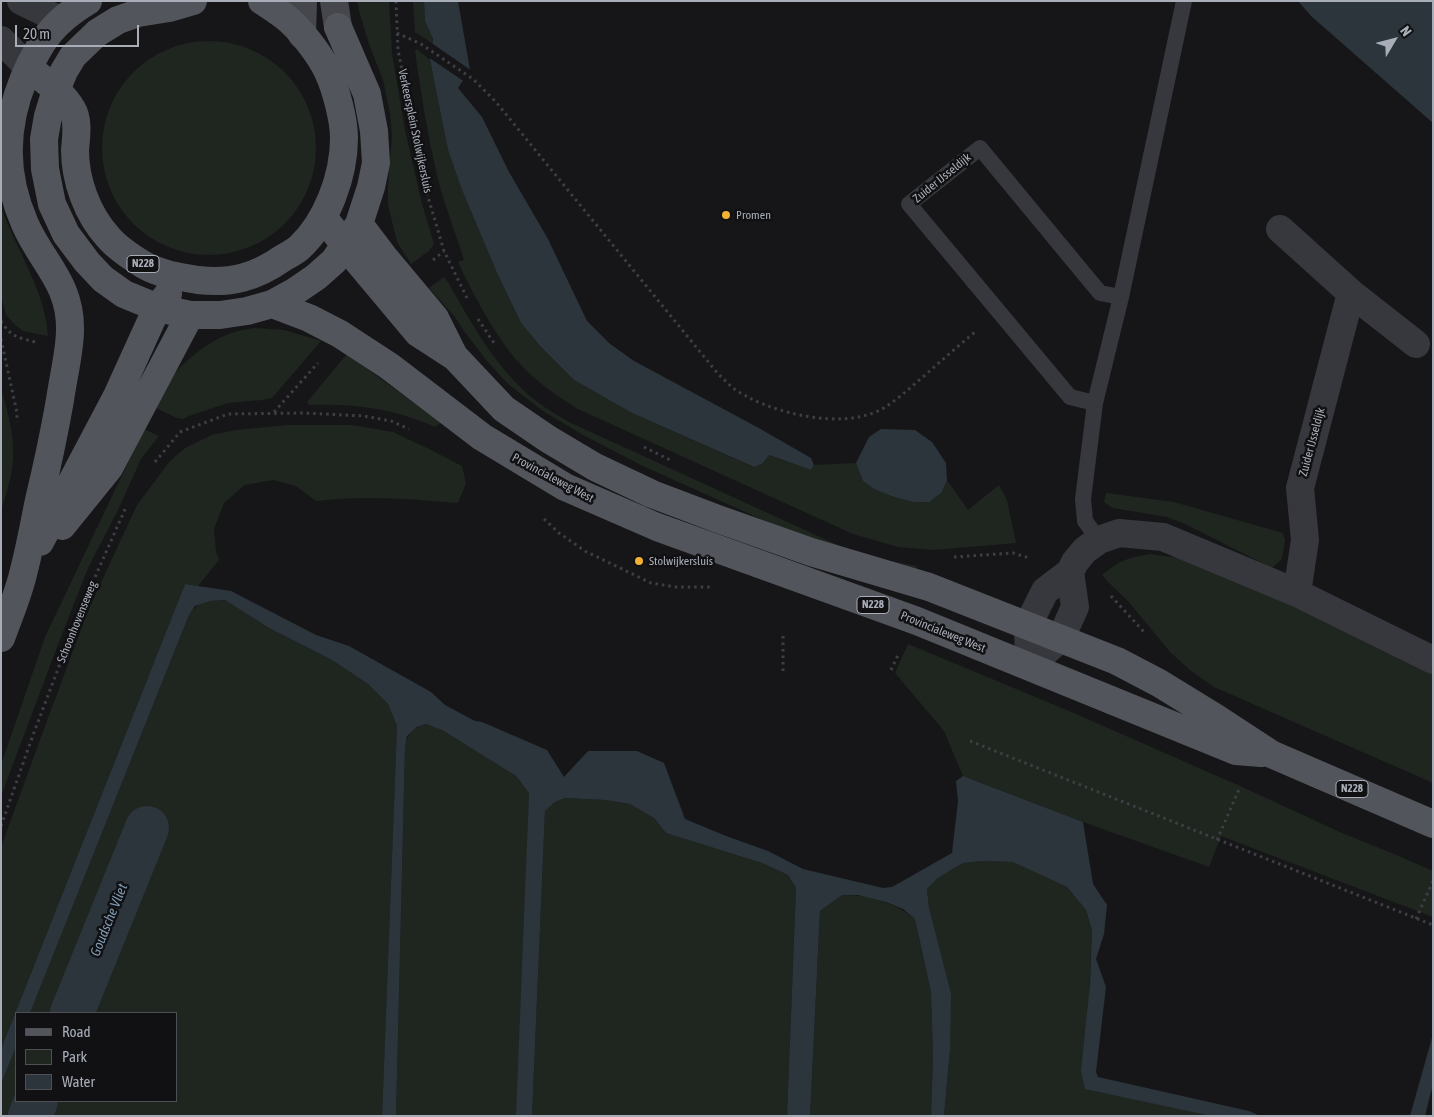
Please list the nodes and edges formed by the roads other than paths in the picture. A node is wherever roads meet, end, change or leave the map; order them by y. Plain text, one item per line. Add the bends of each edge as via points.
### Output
1 (21, 1) edge
2 (88, 1) edge
3 (193, 1) edge
4 (262, 1) edge
5 (303, 1) edge
6 (1184, 1) edge
7 (336, 14) edge
8 (60, 20) junction
9 (302, 35) junction
10 (1, 40) edge
11 (29, 68) junction
12 (56, 90) junction
13 (322, 218) junction
14 (1280, 229) dead end
15 (352, 234) junction
16 (181, 277) junction
17 (1351, 293) junction
18 (1121, 297) junction
19 (272, 304) junction
20 (158, 308) junction
21 (190, 315) junction
22 (1416, 344) dead end
23 (1095, 403) junction
24 (1099, 540) junction
25 (24, 572) junction
26 (1070, 572) junction
27 (1297, 593) junction
28 (1028, 625) junction
29 (1, 638) edge
30 (1062, 638) junction
31 (1433, 660) edge
32 (1029, 666) junction
33 (1271, 754) junction
34 (1433, 824) edge

1 - 8 street
2 - 8 main road
3 - 12 main road, N228 via 138,13 97,33 73,56
4 - 9 main road, N228 via 286,17
5 - 9 main road
6 - 18 lane
7 - 15 main road, N228 via 367,94 374,131 376,163 371,187
8 - 11 main road via 35,52
9 - 13 main road, N228 via 328,72 340,109 344,138 340,169
10 - 11 street, N228
11 - 12 main road, N228
11 - 25 main road via 10,121 10,175 25,224 63,289 70,330 56,425
12 - 16 main road, N228 via 73,110 77,130 76,172 94,218 108,237 128,254 164,274
12 - 20 main road, N228 via 44,139 45,169 52,204 66,234 103,279 124,294
13 - 15 main road, N228
13 - 16 main road, N228 via 299,248 270,268 249,277 205,281
14 - 17 street
15 - 19 main road, N228 via 334,261 316,277
15 - 28 main road, Provincialeweg West / N228 via 384,257 435,318 455,357 504,409 595,468 744,529 929,587
16 - 20 main road
17 - 22 street
17 - 27 street, Zuider IJsseldijk via 1300,488 1305,540
18 - 23 lane
18 - 23 lane, Zuider IJsseldijk via 1100,293 980,148 909,204 1070,397
19 - 21 main road, N228 via 220,315
19 - 32 main road, Provincialeweg West / N228 via 340,334 389,366 482,438 565,487 657,527 918,621
20 - 21 main road, N228
20 - 25 main road via 117,396
21 - 25 main road via 109,468
23 - 24 lane via 1083,499 1086,521
24 - 26 street via 1085,550
24 - 27 street via 1119,533 1163,537
25 - 29 main road
26 - 28 street via 1045,591
26 - 30 street via 1075,607
27 - 31 street
28 - 30 main road, Provincialeweg West / N228
28 - 32 street
30 - 32 street
30 - 33 main road, Provincialeweg West / N228 via 1159,683
32 - 33 main road, Provincialeweg West / N228 via 1236,751
33 - 34 main road, Provincialeweg West / N228

